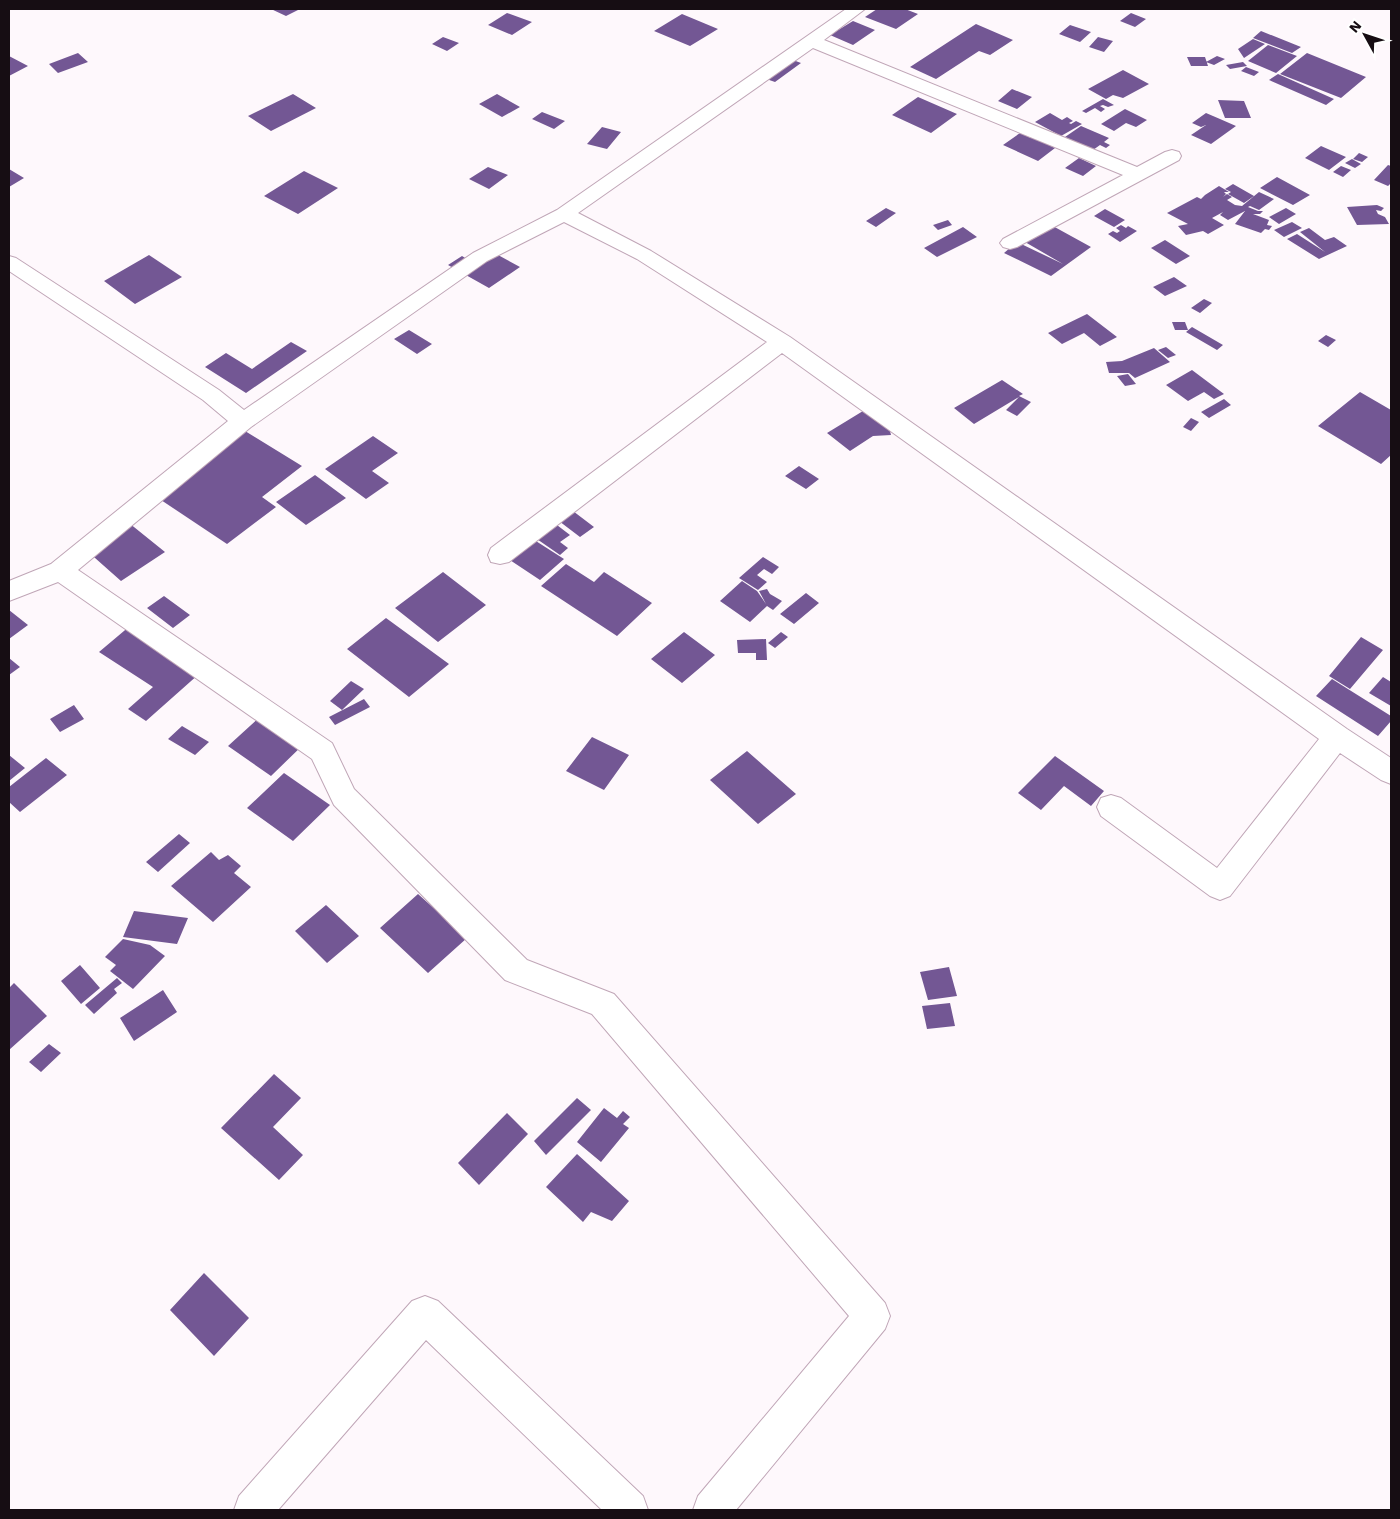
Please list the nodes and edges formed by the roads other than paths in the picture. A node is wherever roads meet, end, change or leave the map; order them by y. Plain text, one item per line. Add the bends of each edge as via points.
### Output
1 (858, 9) edge
2 (811, 41) junction
3 (1172, 156) dead end
4 (1138, 174) junction
5 (564, 214) junction
6 (1010, 243) dead end
7 (9, 262) edge
8 (782, 342) junction
9 (243, 421) junction
10 (500, 555) dead end
11 (60, 571) junction
12 (9, 591) edge
13 (1337, 737) junction
14 (1391, 772) edge
15 (1111, 808) dead end
16 (252, 1510) edge
17 (629, 1510) edge
18 (712, 1510) edge

1 - 2 street
2 - 4 street
2 - 5 street
3 - 4 street
4 - 6 street
5 - 8 street via 644,255
5 - 9 street via 480,257
7 - 9 street via 211,396
8 - 10 street
8 - 13 street
9 - 11 street
11 - 12 street
11 - 18 street via 322,751 344,797 516,970 603,1004 872,1316
13 - 14 street
13 - 15 street via 1220,887
16 - 17 street via 425,1314

